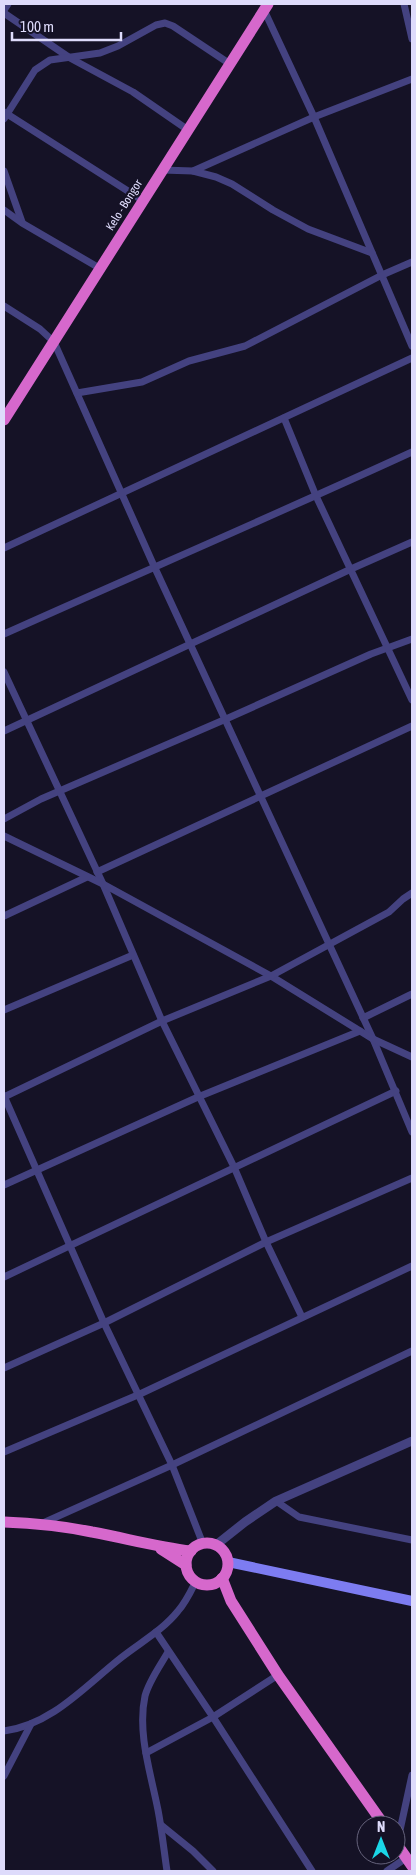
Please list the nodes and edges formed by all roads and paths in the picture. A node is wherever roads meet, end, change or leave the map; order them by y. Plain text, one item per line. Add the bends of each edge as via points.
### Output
1 (8, 4) edge
2 (404, 4) edge
3 (266, 7) edge
4 (4, 11) edge
5 (412, 39) edge
6 (70, 58) junction
7 (230, 64) junction
8 (412, 79) edge
9 (4, 115) edge
10 (314, 117) junction
11 (188, 130) junction
12 (162, 170) junction
13 (4, 171) edge
14 (193, 171) junction
15 (142, 200) junction
16 (4, 210) edge
17 (22, 223) junction
18 (372, 253) junction
19 (412, 262) edge
20 (101, 269) junction
21 (382, 275) junction
22 (4, 306) edge
23 (54, 342) junction
24 (412, 346) edge
25 (412, 358) edge
26 (77, 393) junction
27 (7, 408) edge
28 (284, 418) junction
29 (4, 420) edge
30 (412, 452) edge
31 (122, 492) junction
32 (316, 496) junction
33 (412, 542) edge
34 (4, 548) edge
35 (154, 566) junction
36 (351, 569) junction
37 (4, 634) edge
38 (412, 639) edge
39 (190, 644) junction
40 (389, 648) junction
41 (4, 672) edge
42 (412, 700) edge
43 (226, 719) junction
44 (26, 720) junction
45 (412, 726) edge
46 (4, 731) edge
47 (59, 792) junction
48 (261, 796) junction
49 (4, 819) edge
50 (4, 836) edge
51 (98, 872) junction
52 (87, 877) junction
53 (103, 884) junction
54 (412, 893) edge
55 (4, 916) edge
56 (329, 945) junction
57 (133, 954) junction
58 (271, 976) junction
59 (412, 994) edge
60 (4, 1010) edge
61 (363, 1018) junction
62 (162, 1021) junction
63 (360, 1031) junction
64 (373, 1039) junction
65 (412, 1057) edge
66 (396, 1091) junction
67 (4, 1097) edge
68 (198, 1097) junction
69 (412, 1132) edge
70 (234, 1167) junction
71 (37, 1169) junction
72 (412, 1178) edge
73 (4, 1185) edge
74 (266, 1242) junction
75 (71, 1246) junction
76 (412, 1266) edge
77 (4, 1277) edge
78 (302, 1317) junction
79 (104, 1323) junction
80 (412, 1351) edge
81 (4, 1368) edge
82 (140, 1394) junction
83 (412, 1442) edge
84 (4, 1452) edge
85 (172, 1465) junction
86 (276, 1501) junction
87 (4, 1522) edge
88 (40, 1524) junction
89 (412, 1540) edge
90 (203, 1544) junction
91 (216, 1545) junction
92 (158, 1546) junction
93 (191, 1551) junction
94 (228, 1562) junction
95 (186, 1565) junction
96 (222, 1578) junction
97 (196, 1581) junction
98 (209, 1584) junction
99 (231, 1601) junction
100 (412, 1602) edge
101 (156, 1632) junction
102 (168, 1652) junction
103 (278, 1675) junction
104 (213, 1717) junction
105 (30, 1724) junction
106 (4, 1731) edge
107 (146, 1753) junction
108 (412, 1775) edge
109 (4, 1776) edge
110 (377, 1815) edge
111 (403, 1815) edge
112 (161, 1826) junction
113 (409, 1862) edge
114 (167, 1871) edge
115 (213, 1871) edge
116 (312, 1871) edge
117 (388, 1871) edge

1 - 4 street
2 - 5 street
3 - 7 highway, Kelo - Bongor
3 - 10 street
4 - 6 street
6 - 7 street via 100,53 164,24 173,26
6 - 9 street via 50,60 34,70
6 - 11 street via 133,92
7 - 11 highway, Kelo - Bongor
8 - 10 street
9 - 15 street
10 - 14 street
10 - 18 street
11 - 12 highway, Kelo - Bongor
12 - 14 street
12 - 15 highway, Kelo - Bongor
13 - 17 street
14 - 18 street via 232,184 308,229
15 - 20 highway, Kelo - Bongor
16 - 17 street
17 - 20 street
18 - 21 street
19 - 21 street
20 - 23 highway, Kelo - Bongor
21 - 24 street
21 - 26 street via 245,346 189,361 142,382
22 - 23 street
23 - 26 street
23 - 27 highway, Kelo - Bongor
25 - 28 street
26 - 31 street
27 - 29 highway, Kelo - Bongor
28 - 31 street
28 - 32 street
30 - 32 street
31 - 34 street
31 - 35 street
32 - 35 street
32 - 36 street
33 - 36 street
35 - 37 street
35 - 39 street
36 - 39 street
36 - 40 street
38 - 40 street
39 - 43 street
39 - 44 street
40 - 42 street
40 - 43 street
41 - 44 street
43 - 47 street
43 - 48 street
44 - 46 street
44 - 47 street
45 - 48 street
47 - 49 street
47 - 51 street
48 - 51 street
48 - 56 street
50 - 52 street
51 - 53 street
52 - 53 street
52 - 55 street
53 - 57 street
53 - 58 street
54 - 56 street via 390,912
56 - 58 street
56 - 61 street
57 - 60 street
57 - 62 street
58 - 62 street
58 - 63 street
59 - 61 street
61 - 64 street
62 - 67 street
62 - 68 street
63 - 64 street
63 - 68 street
64 - 65 street
64 - 66 street
66 - 69 street
66 - 70 street
67 - 71 street
68 - 70 street
68 - 71 street
70 - 74 street
70 - 75 street
71 - 73 street
71 - 75 street
72 - 74 street
74 - 78 street
74 - 79 street
75 - 77 street
75 - 79 street
76 - 78 street
78 - 82 street
79 - 81 street
79 - 82 street
80 - 85 street
82 - 84 street
82 - 85 street
83 - 86 street
85 - 88 street
85 - 90 street
86 - 89 street via 299,1517
86 - 91 street
87 - 88 highway
88 - 92 highway
90 - 91 highway
90 - 93 highway
91 - 94 highway via 222,1549
92 - 93 highway
92 - 95 highway
93 - 95 highway
94 - 96 highway
94 - 100 main road
95 - 97 highway
96 - 98 highway
96 - 99 highway
97 - 98 highway
97 - 101 street via 178,1611
98 - 99 highway
99 - 103 highway
101 - 102 street
101 - 105 street via 51,1714
102 - 104 street
102 - 107 street via 145,1695 142,1717
103 - 104 street
103 - 110 highway
104 - 107 street
104 - 116 street
105 - 106 street
105 - 109 street
107 - 112 street
108 - 111 street
112 - 114 street
112 - 115 street via 193,1850
113 - 117 street

